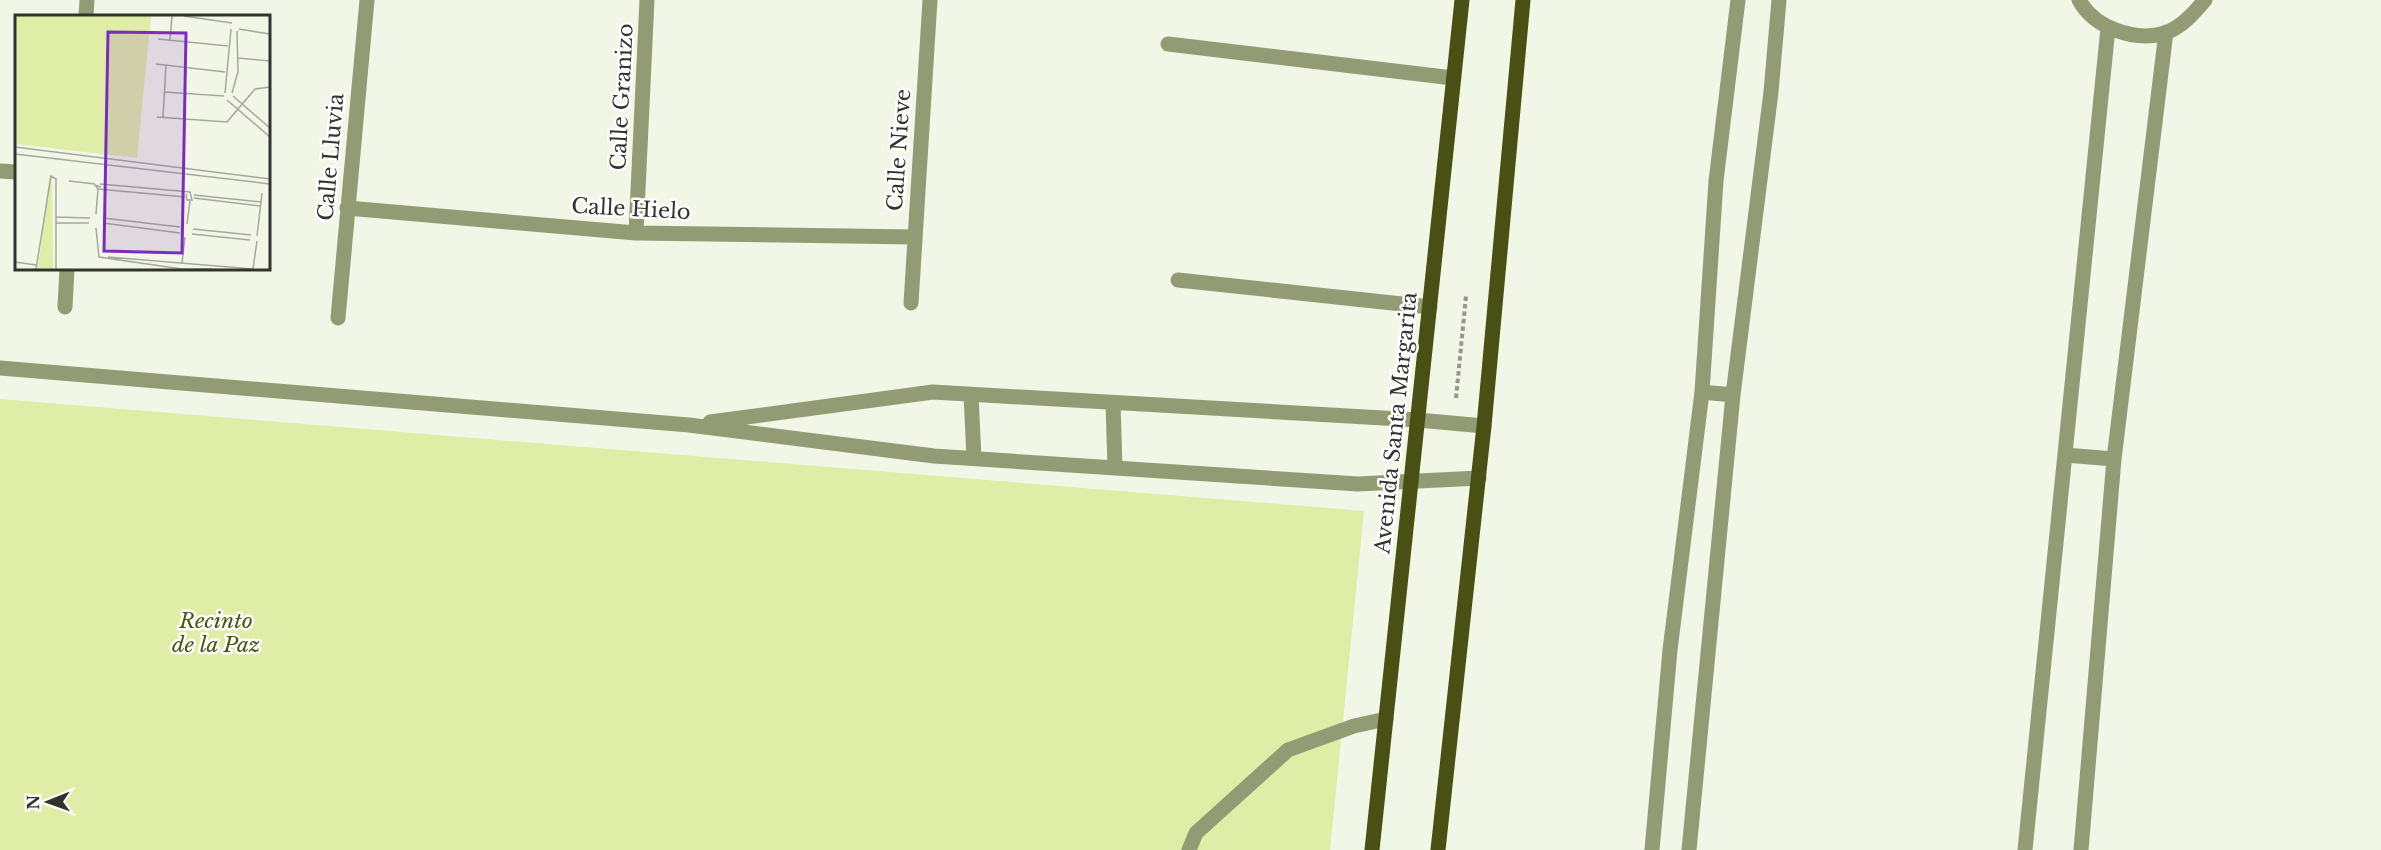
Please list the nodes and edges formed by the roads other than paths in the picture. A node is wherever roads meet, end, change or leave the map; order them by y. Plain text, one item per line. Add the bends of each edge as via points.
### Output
1 (87, 0) edge
2 (367, 0) edge
3 (647, 0) edge
4 (930, 0) edge
5 (1462, 0) edge
6 (1523, 0) edge
7 (1738, 0) edge
8 (1779, 0) edge
9 (2079, 0) edge
10 (2205, 0) edge
11 (86, 15) edge
12 (2108, 28) junction
13 (2166, 33) junction
14 (1168, 44) dead end
15 (1453, 78) junction
16 (0, 171) edge
17 (15, 172) edge
18 (347, 208) junction
19 (636, 233) junction
20 (915, 237) junction
21 (67, 270) edge
22 (1178, 280) dead end
23 (911, 303) dead end
24 (65, 307) dead end
25 (1430, 307) junction
26 (338, 318) dead end
27 (0, 368) edge
28 (1702, 392) junction
29 (971, 395) junction
30 (1733, 395) junction
31 (1113, 403) junction
32 (1418, 420) junction
33 (689, 424) junction
34 (1484, 426) junction
35 (2065, 455) junction
36 (974, 458) junction
37 (2114, 459) junction
38 (1115, 468) junction
39 (1479, 478) junction
40 (1411, 481) junction
41 (1386, 719) junction
42 (1189, 850) edge
43 (1372, 850) edge
44 (1438, 850) edge
45 (1652, 850) edge
46 (1689, 850) edge
47 (2025, 850) edge
48 (2081, 850) edge

1 - 11 street
2 - 18 street, Calle Lluvia
3 - 19 street, Calle Granizo
4 - 20 street, Calle Nieve
5 - 15 main road, Avenida Santa Margarita
6 - 34 main road
7 - 28 street via 1716,180
8 - 30 street
9 - 12 street via 2084,9
10 - 13 street via 2189,19
12 - 13 street via 2136,36
12 - 35 street
13 - 37 street
14 - 15 street
15 - 25 main road, Avenida Santa Margarita
16 - 17 street
18 - 19 street, Calle Hielo
18 - 26 street, Calle Lluvia
19 - 20 street, Calle Hielo
20 - 23 street, Calle Nieve
21 - 24 street
22 - 25 street
25 - 32 main road, Avenida Santa Margarita
27 - 33 street
28 - 30 street
28 - 45 street via 1670,650
29 - 31 street
29 - 33 street via 933,392
29 - 36 street
30 - 46 street
31 - 32 street
31 - 38 street
32 - 34 street
32 - 40 main road, Avenida Santa Margarita
33 - 36 street
34 - 39 main road
35 - 37 street
35 - 47 street
36 - 38 street
37 - 48 street
38 - 40 street via 1358,484
39 - 40 street
39 - 44 main road
40 - 41 main road, Avenida Santa Margarita
41 - 42 street via 1288,750 1196,833
41 - 43 main road, Avenida Santa Margarita

